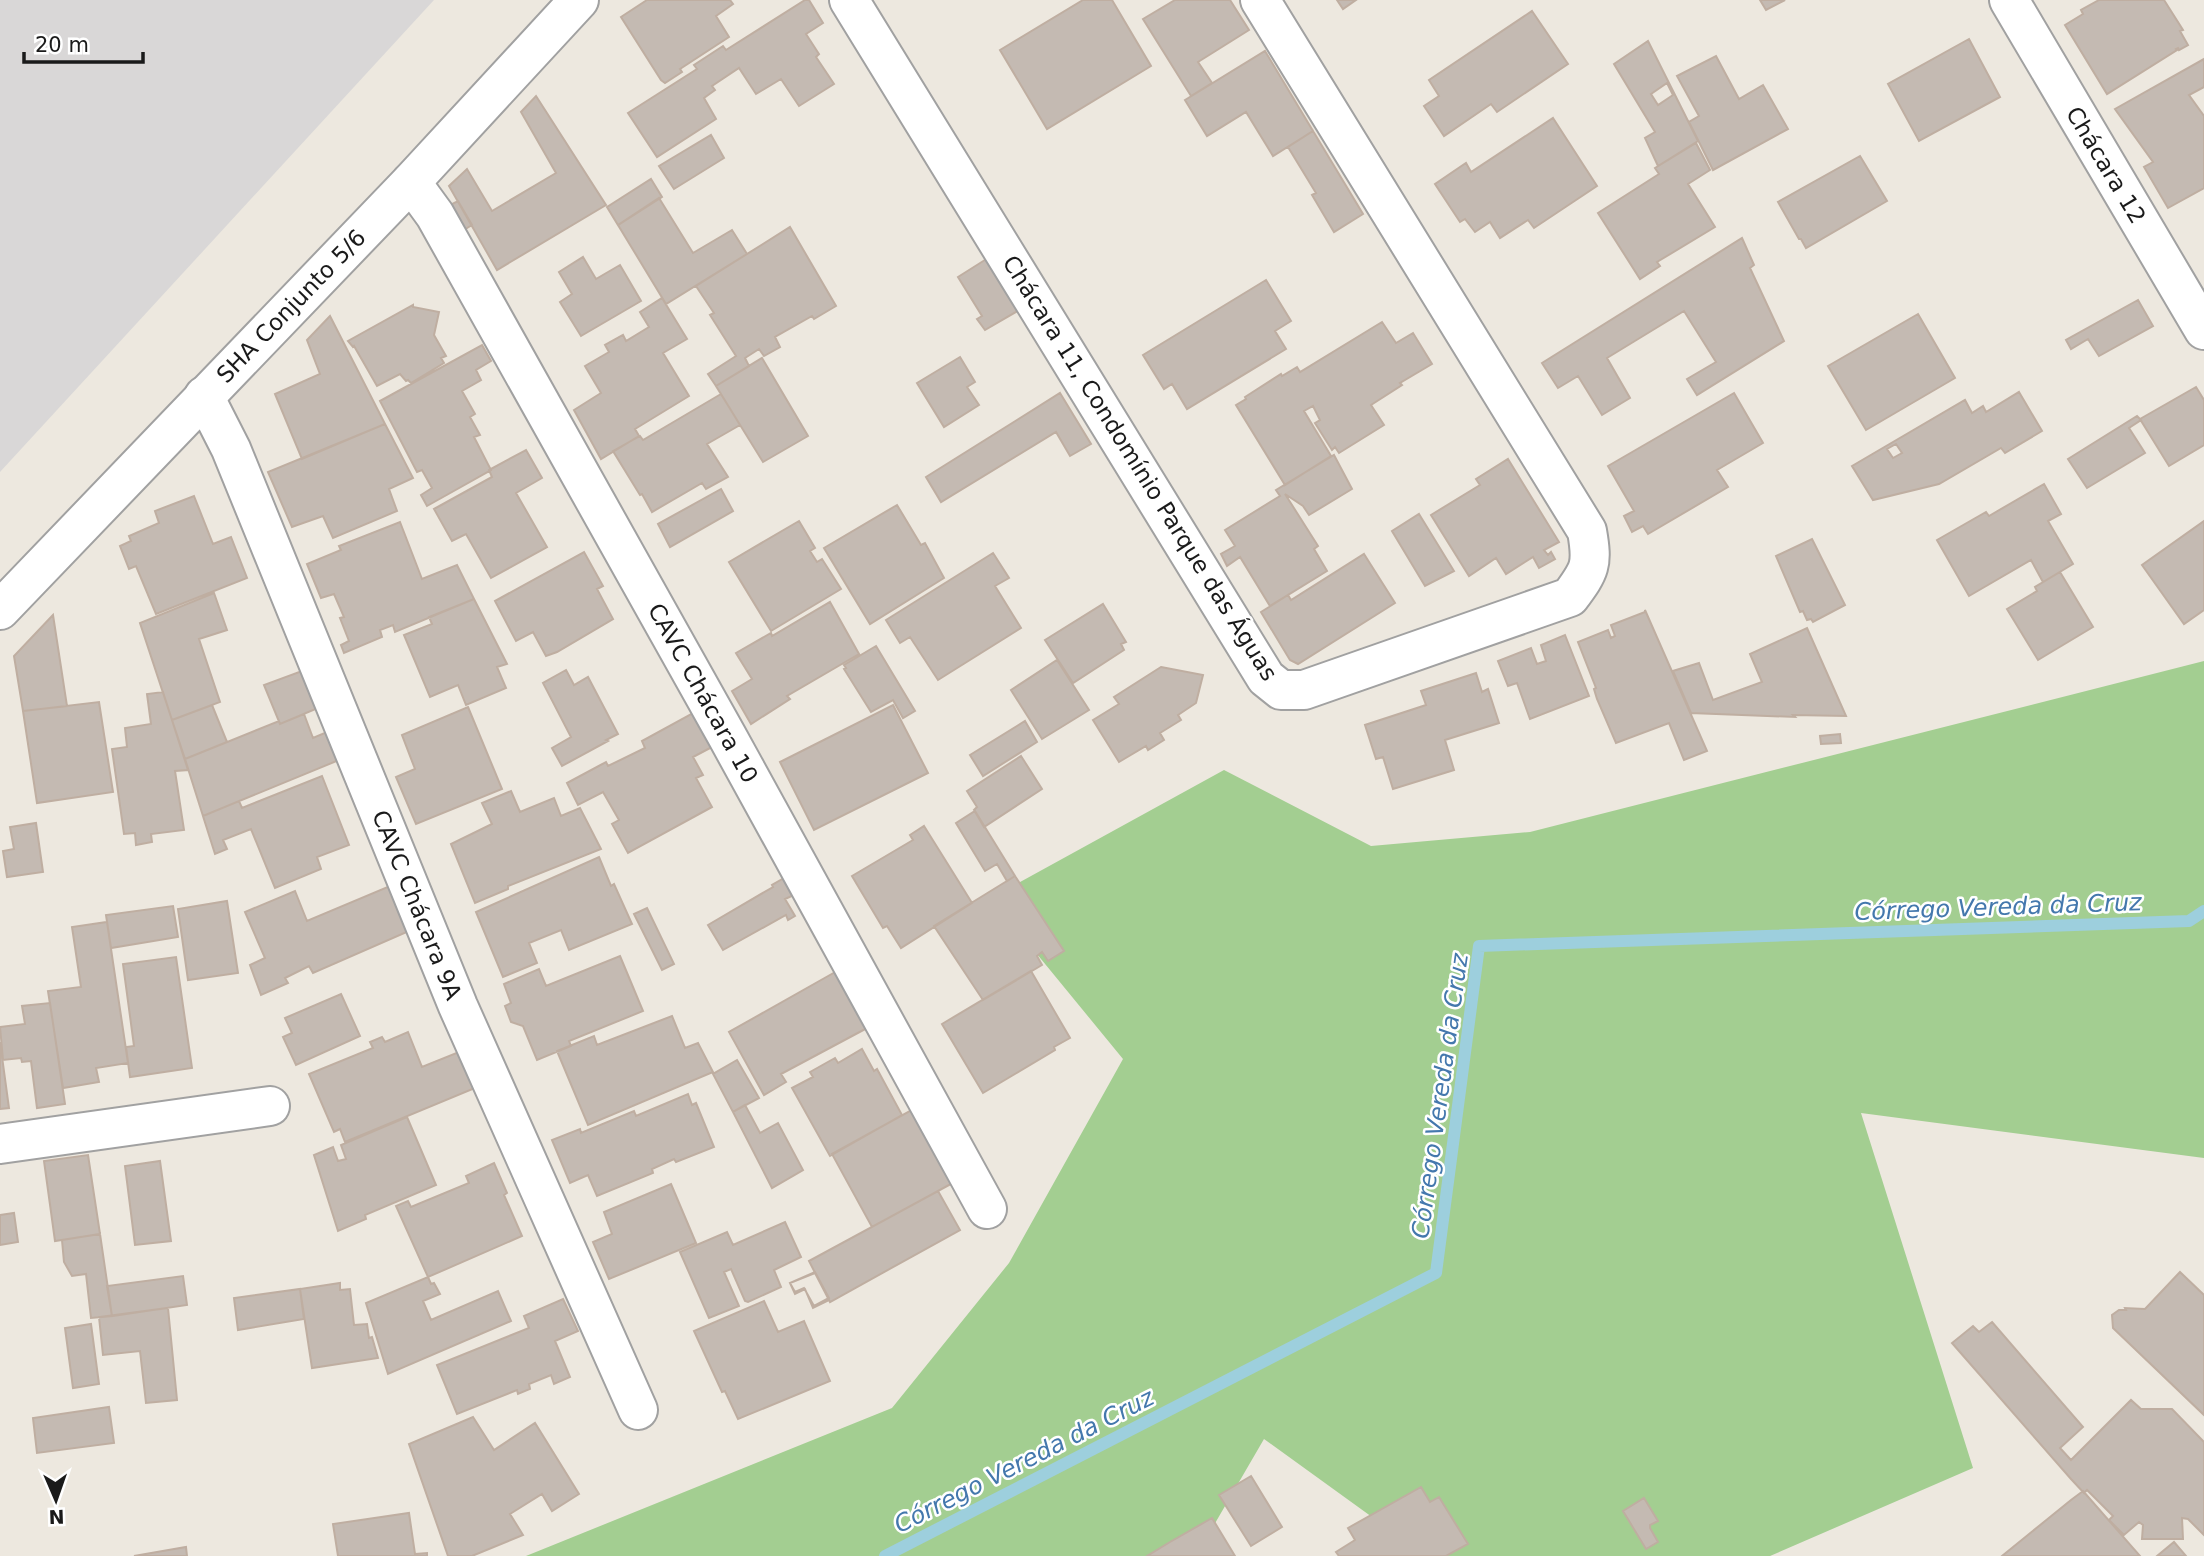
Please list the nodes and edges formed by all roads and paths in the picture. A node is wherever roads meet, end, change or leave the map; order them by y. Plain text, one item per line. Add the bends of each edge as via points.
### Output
1 (579, 0) edge
2 (849, 0) edge
3 (1260, 0) edge
4 (2009, 0) edge
5 (411, 182) junction
6 (2204, 330) edge
7 (204, 396) junction
8 (0, 610) edge
9 (270, 1106) dead end
10 (0, 1144) edge
11 (987, 1209) dead end
12 (638, 1410) dead end

1 - 5 street, SHA Conjunto 5/6
2 - 3 street, Chácara 11, Condomínio Parque das Águas via 1266,678 1281,690 1304,690 1570,597 1586,575 1591,556 1587,531
4 - 6 street, Chácara 12
5 - 7 street, SHA Conjunto 5/6
5 - 11 street, CAVC Chácara 10 via 435,215
7 - 8 street, SHA Conjunto 5/6
7 - 12 street, CAVC Chácara 9A via 231,449 458,1006
9 - 10 street

